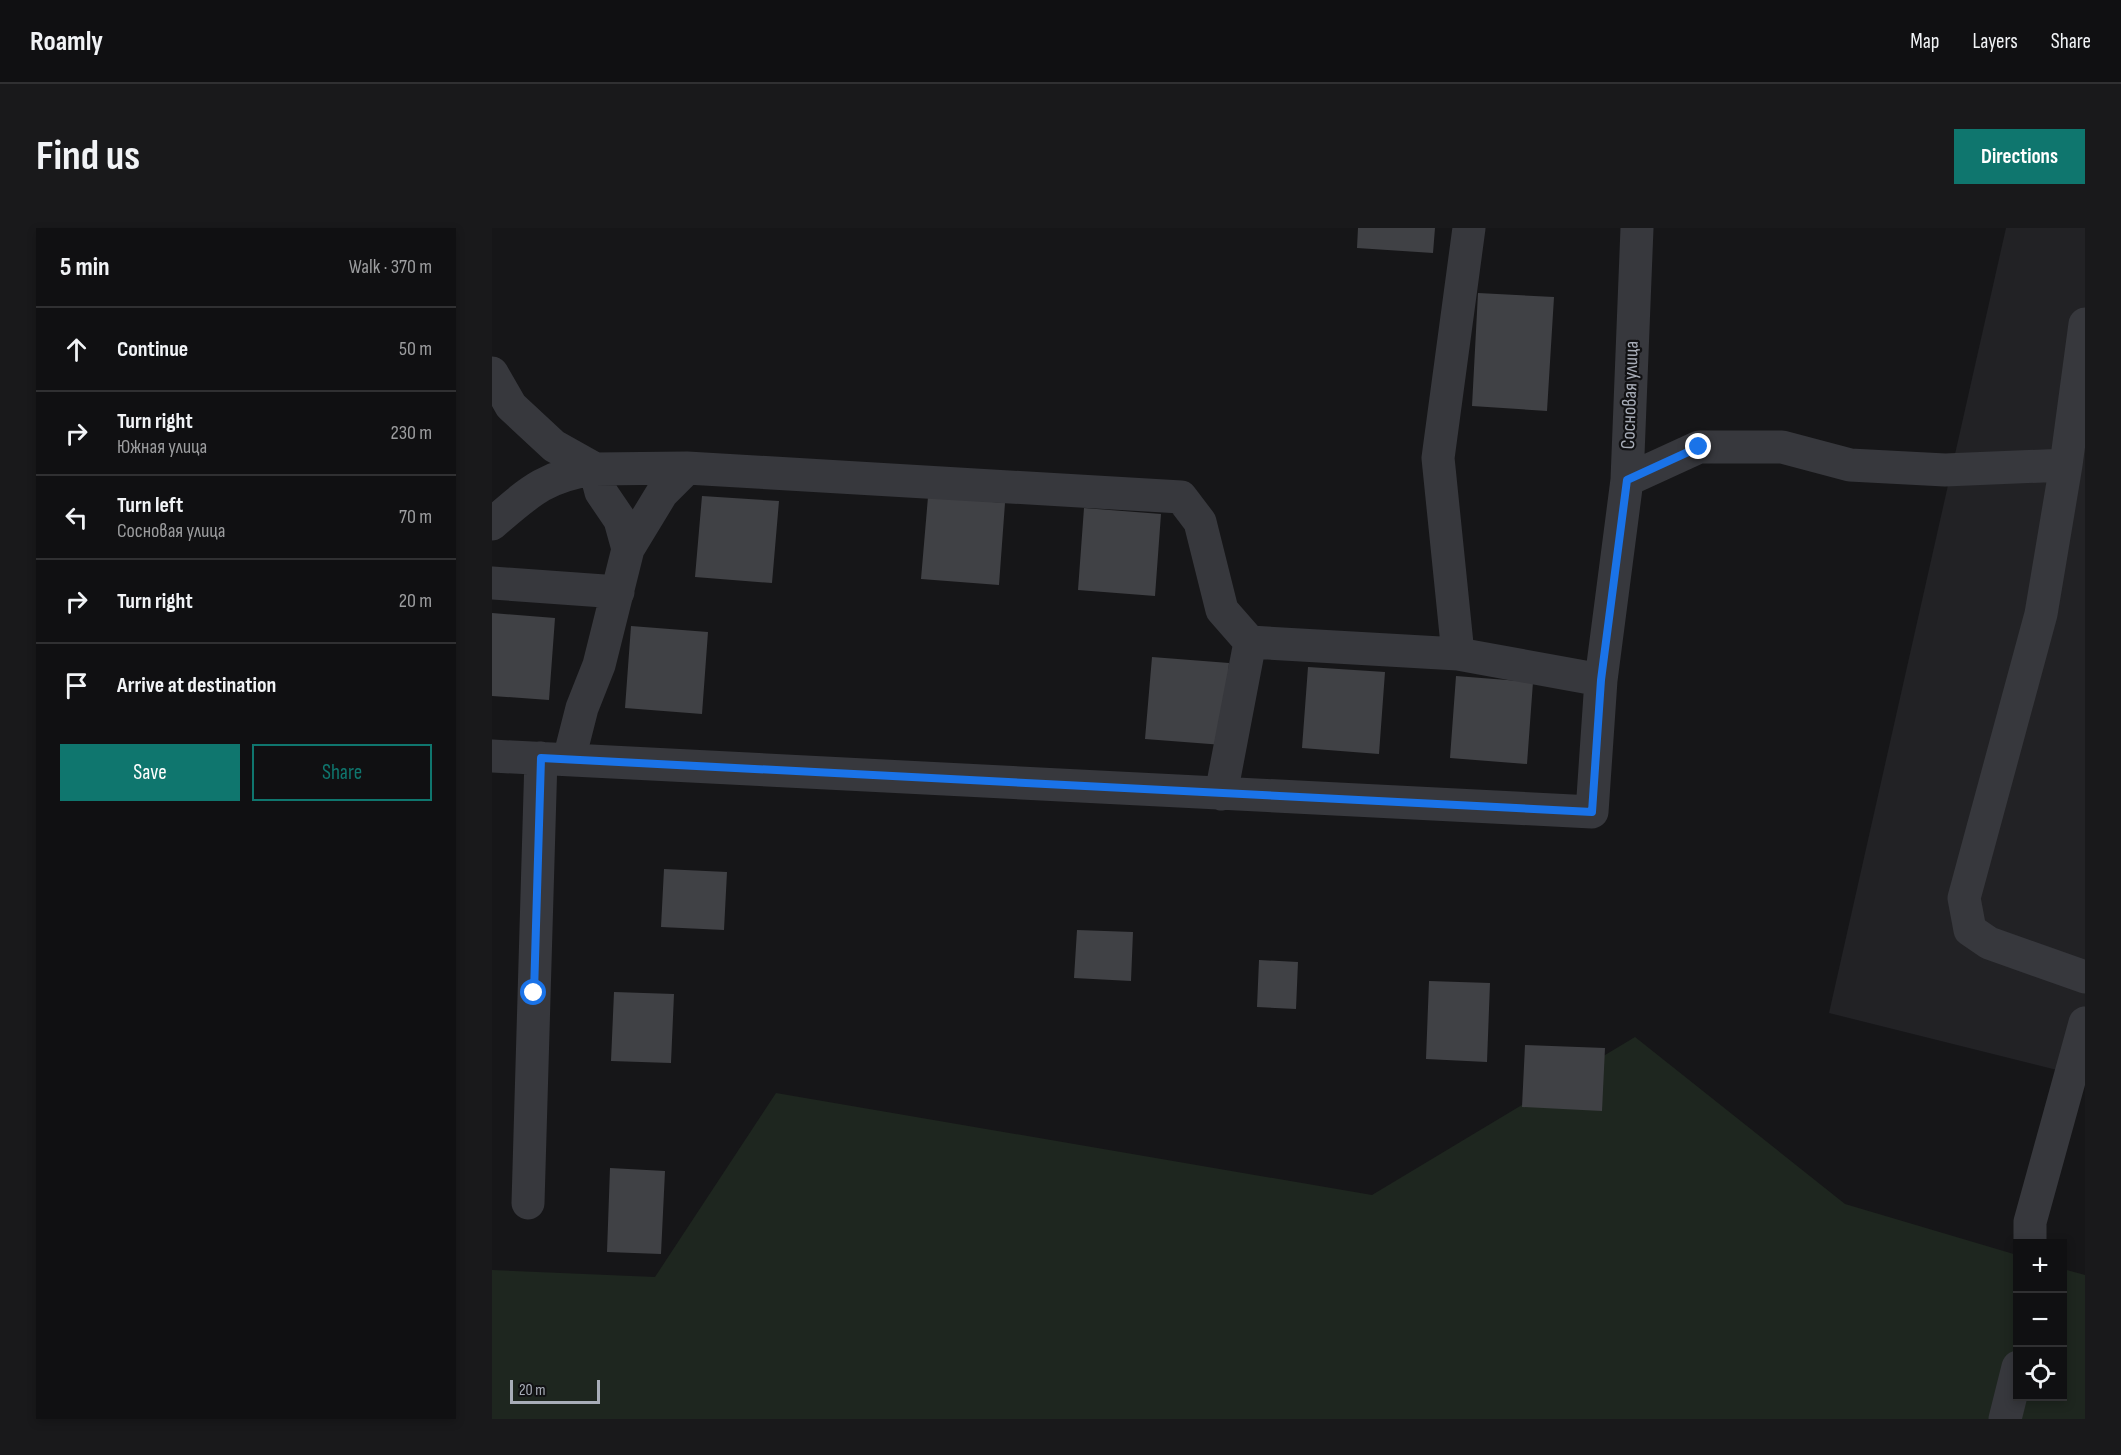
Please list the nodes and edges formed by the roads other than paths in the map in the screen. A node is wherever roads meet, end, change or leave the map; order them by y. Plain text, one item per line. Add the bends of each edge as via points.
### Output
1 (1469, 228) edge
2 (1637, 228) edge
3 (2085, 324) edge
4 (492, 373) edge
5 (2066, 465) junction
6 (687, 468) junction
7 (595, 469) junction
8 (1627, 480) junction
9 (492, 524) edge
10 (628, 549) junction
11 (492, 583) edge
12 (618, 592) junction
13 (1250, 642) junction
14 (1458, 654) junction
15 (1601, 680) junction
16 (492, 756) edge
17 (555, 759) junction
18 (1221, 794) junction
19 (2085, 977) edge
20 (2085, 1023) edge
21 (528, 1203) dead end
22 (2030, 1239) edge
23 (2013, 1387) edge
24 (2005, 1419) edge

1 - 14 street via 1438,458
2 - 8 street, Сосновая улица
3 - 5 street
4 - 7 street via 511,406 554,446
5 - 8 street via 1945,470 1850,465 1782,447 1699,447
5 - 19 street via 2041,614 1964,898 1970,930 1989,943
6 - 7 street
6 - 10 street via 662,493
6 - 13 street via 1181,497 1200,522 1222,610
7 - 9 street via 568,472 534,488
7 - 10 street via 601,492 620,520
8 - 15 street, Сосновая улица
10 - 12 street
11 - 12 street
12 - 17 street via 599,665
13 - 14 street
13 - 18 street
14 - 15 street
15 - 18 street, Сосновая улица via 1592,812
16 - 17 street
17 - 18 street
17 - 21 street
20 - 22 street via 2030,1222
23 - 24 street

